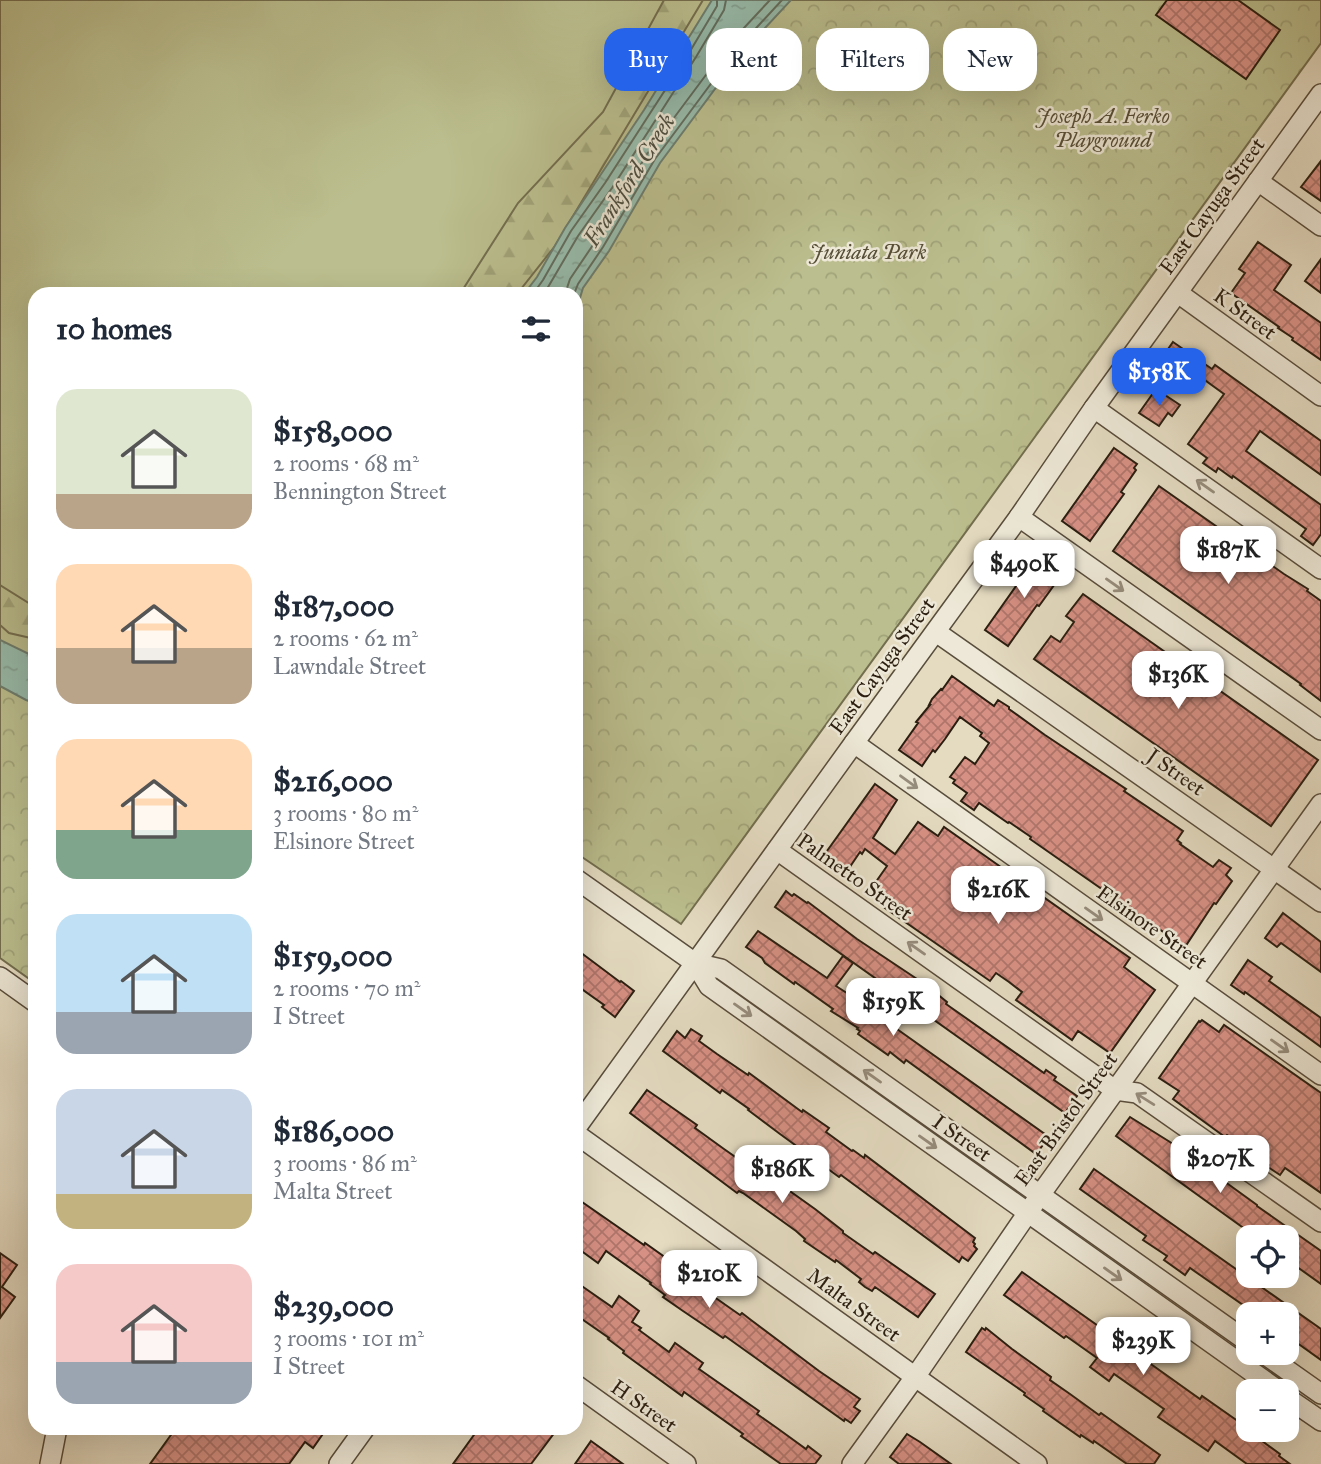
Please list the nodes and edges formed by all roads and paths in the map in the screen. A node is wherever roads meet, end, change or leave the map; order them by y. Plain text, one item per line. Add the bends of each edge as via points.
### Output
1 (1321, 94) edge
2 (1258, 181) junction
3 (1321, 226) edge
4 (1178, 293) junction
5 (1321, 396) edge
6 (1094, 408) junction
7 (1019, 517) junction
8 (1321, 569) edge
9 (936, 632) junction
10 (1321, 730) edge
11 (854, 743) junction
12 (1321, 804) edge
13 (777, 850) junction
14 (1274, 869) junction
15 (583, 884) edge
16 (1321, 902) edge
17 (695, 963) junction
18 (0, 977) edge
19 (1192, 984) junction
20 (28, 997) edge
21 (1321, 1075) edge
22 (1115, 1090) junction
23 (583, 1118) edge
24 (583, 1139) edge
25 (1040, 1195) junction
26 (1028, 1213) junction
27 (1321, 1222) edge
28 (1236, 1334) edge
29 (1280, 1365) edge
30 (915, 1377) junction
31 (1262, 1379) edge
32 (583, 1390) edge
33 (1321, 1394) edge
34 (1299, 1405) edge
35 (1321, 1421) edge
36 (56, 1435) edge
37 (360, 1435) edge
38 (50, 1464) edge
39 (339, 1464) edge
40 (686, 1464) edge
41 (852, 1464) edge
42 (1037, 1464) edge

1 - 2 street, East Cayuga Street
2 - 3 street
2 - 4 street, East Cayuga Street
4 - 5 street, K Street
4 - 6 street, East Cayuga Street
6 - 7 street, East Cayuga Street
8 -> 6 street
7 - 9 street, East Cayuga Street
7 -> 10 street
9 - 11 street, East Cayuga Street
9 - 14 street, J Street
11 - 13 street, East Cayuga Street
11 -> 19 street, Elsinore Street
12 - 14 street, East Bristol Street
13 - 17 street, East Cayuga Street
22 -> 13 street, Palmetto Street
14 - 16 street, J Street
14 - 19 street, East Bristol Street
15 - 17 street, I Street
17 - 23 street, East Cayuga Street
25 -> 17 street, I Street via 721,969
17 -> 26 street, I Street via 709,986
18 - 20 street
19 -> 21 street, Elsinore Street
19 - 22 street, East Bristol Street
22 - 25 street, East Bristol Street
27 -> 22 street, Palmetto Street via 1137,1093
24 - 30 street, Malta Street
25 - 26 street, East Bristol Street
25 - 28 street, I Street
26 - 30 street, East Bristol Street
26 -> 31 street, I Street
29 - 33 street
30 - 41 street, East Bristol Street
30 - 42 street, Malta Street
32 - 40 street, H Street
34 - 35 street
36 - 38 street
37 - 39 street

